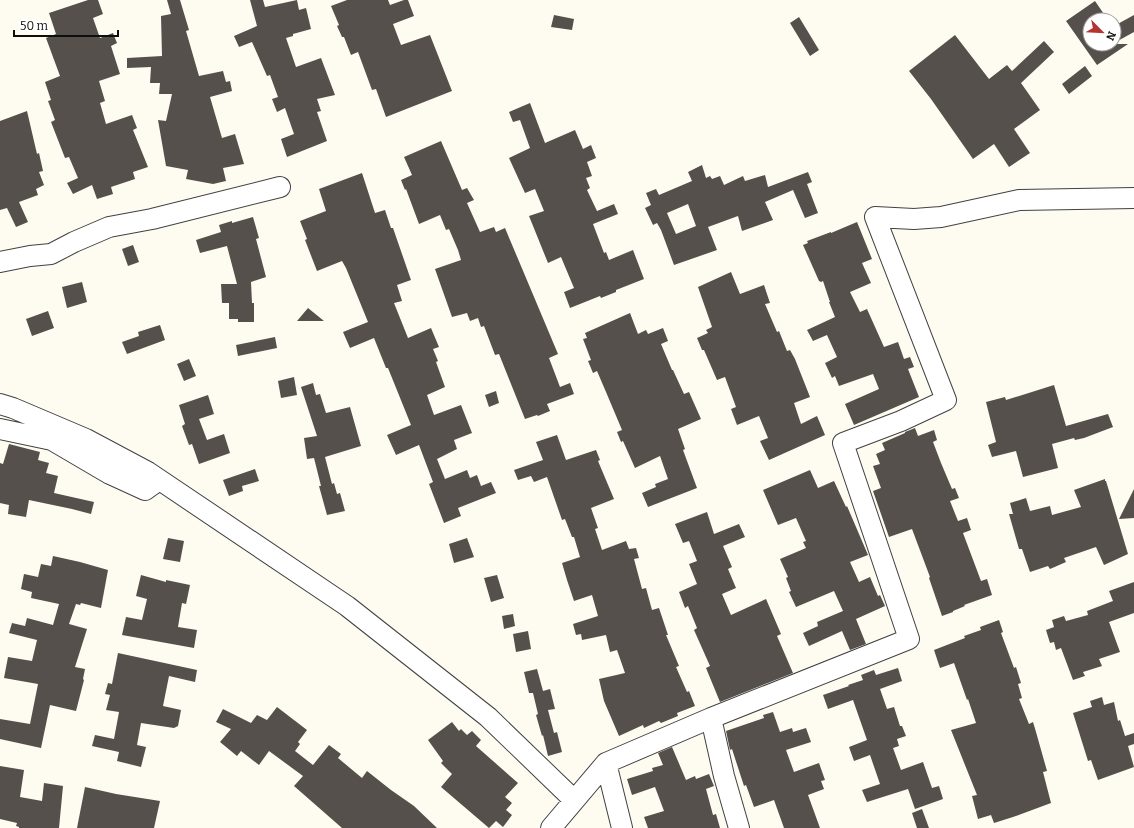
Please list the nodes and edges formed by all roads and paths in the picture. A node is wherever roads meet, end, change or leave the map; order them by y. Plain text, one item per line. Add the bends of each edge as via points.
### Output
1 (280, 187) dead end
2 (1134, 198) edge
3 (0, 262) edge
4 (0, 404) edge
5 (0, 429) edge
6 (159, 480) junction
7 (711, 718) junction
8 (606, 763) junction
9 (574, 800) junction
10 (551, 828) edge
11 (622, 828) edge
12 (739, 828) edge

1 - 3 street via 152,219 109,227 52,254
2 - 7 street via 1019,200 940,217 875,217 946,400 901,421 843,443 909,639
4 - 6 street via 86,439
5 - 6 street via 52,440 110,474 145,490
6 - 9 street via 359,616 488,717
7 - 8 street
7 - 12 street
8 - 9 street
8 - 11 street
9 - 10 street

